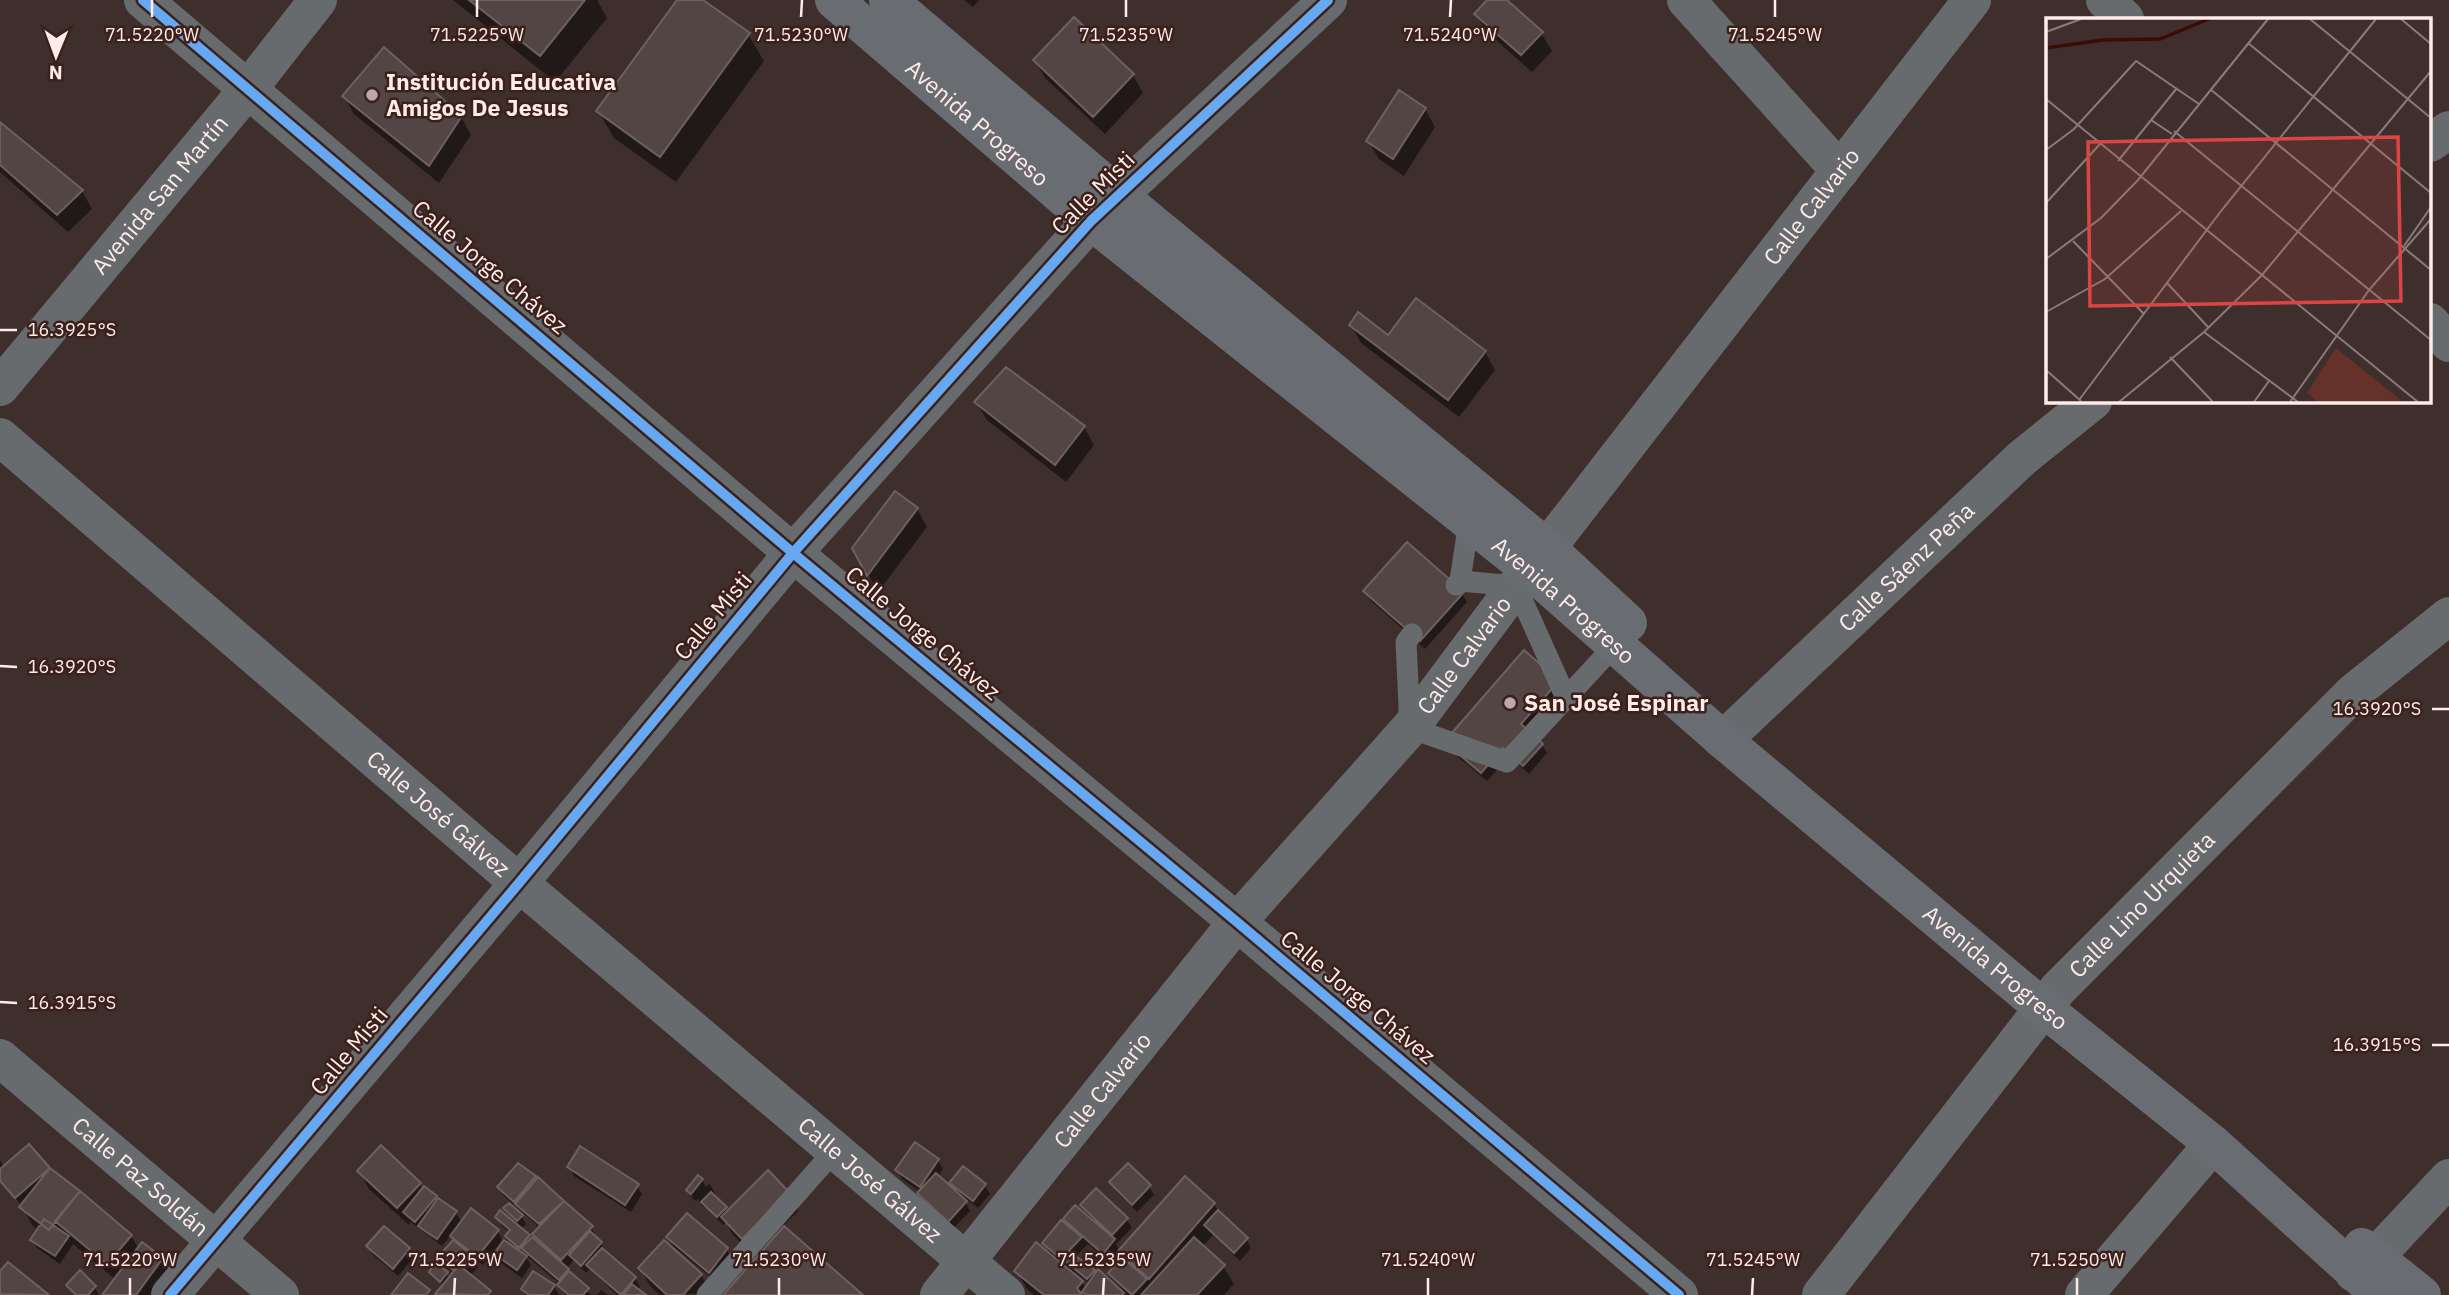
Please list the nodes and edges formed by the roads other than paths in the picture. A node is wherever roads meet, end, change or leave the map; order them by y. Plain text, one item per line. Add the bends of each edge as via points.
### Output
1 (143, 0) edge
2 (318, 0) edge
3 (834, 0) edge
4 (888, 0) edge
5 (1328, 0) edge
6 (1686, 0) edge
7 (1972, 0) edge
8 (2105, 0) edge
9 (2124, 18) edge
10 (249, 88) junction
11 (2449, 130) edge
12 (2432, 142) edge
13 (1840, 171) junction
14 (1118, 195) junction
15 (1091, 221) junction
16 (2432, 324) edge
17 (2449, 343) edge
18 (0, 387) edge
19 (2092, 402) edge
20 (0, 436) edge
21 (1469, 521) junction
22 (793, 553) junction
23 (1531, 568) junction
24 (2449, 617) edge
25 (1412, 634) dead end
26 (1615, 645) junction
27 (1566, 698) junction
28 (1410, 729) junction
29 (1731, 732) junction
30 (519, 883) junction
31 (1237, 922) junction
32 (2050, 998) junction
33 (0, 1058) edge
34 (2213, 1144) junction
35 (836, 1149) junction
36 (2449, 1178) edge
37 (216, 1241) junction
38 (966, 1261) junction
39 (2370, 1275) edge
40 (170, 1295) edge
41 (280, 1295) edge
42 (706, 1295) edge
43 (939, 1295) edge
44 (1006, 1295) edge
45 (1679, 1295) edge
46 (1821, 1295) edge
47 (2084, 1295) edge
48 (2422, 1295) edge

1 - 10 street, Calle Jorge Chávez
2 - 10 street, Avenida San Martín
3 - 15 main road, Avenida Progreso
4 - 14 main road, Avenida Progreso
5 - 14 street, Calle Misti
6 - 13 street
7 - 13 street, Calle Calvario
8 - 9 street
10 - 18 street, Avenida San Martín
10 - 22 street, Calle Jorge Chávez
11 - 12 street
13 - 23 street, Calle Calvario
14 - 15 street, Calle Misti
14 - 23 main road, Avenida Progreso
15 - 21 main road, Avenida Progreso
15 - 22 street, Calle Misti
16 - 17 street
19 - 29 street, Calle Sáenz Peña via 2022,458
20 - 30 street, Calle José Gálvez
21 - 23 main road, Avenida Progreso
21 - 23 lane via 1458,583
22 - 30 street, Calle Misti
22 - 31 street, Calle Jorge Chávez
23 - 26 main road, Avenida Progreso
23 - 27 lane
23 - 28 street, Calle Calvario
23 - 29 main road, Avenida Progreso
24 - 32 street, Calle Lino Urquieta via 2354,692
25 - 28 lane via 1406,642
26 - 27 lane
26 - 29 main road, Avenida Progreso
27 - 28 lane via 1507,762
28 - 31 street, Calle Calvario
29 - 32 main road, Avenida Progreso
30 - 35 street, Calle José Gálvez
30 - 37 street, Calle Misti
31 - 38 street, Calle Calvario
31 - 45 street, Calle Jorge Chávez
32 - 34 main road, Avenida Progreso
32 - 39 main road, Avenida Progreso
32 - 46 street, Calle Lino Urquieta
33 - 37 street, Calle Paz Soldán
34 - 39 main road, Avenida Progreso
34 - 47 street
35 - 38 street, Calle José Gálvez
35 - 42 lane
36 - 39 street
37 - 40 street, Calle Misti
37 - 41 street, Calle Paz Soldán
38 - 43 street, Calle Calvario
38 - 44 street, Calle José Gálvez
39 - 48 main road, Avenida Progreso

